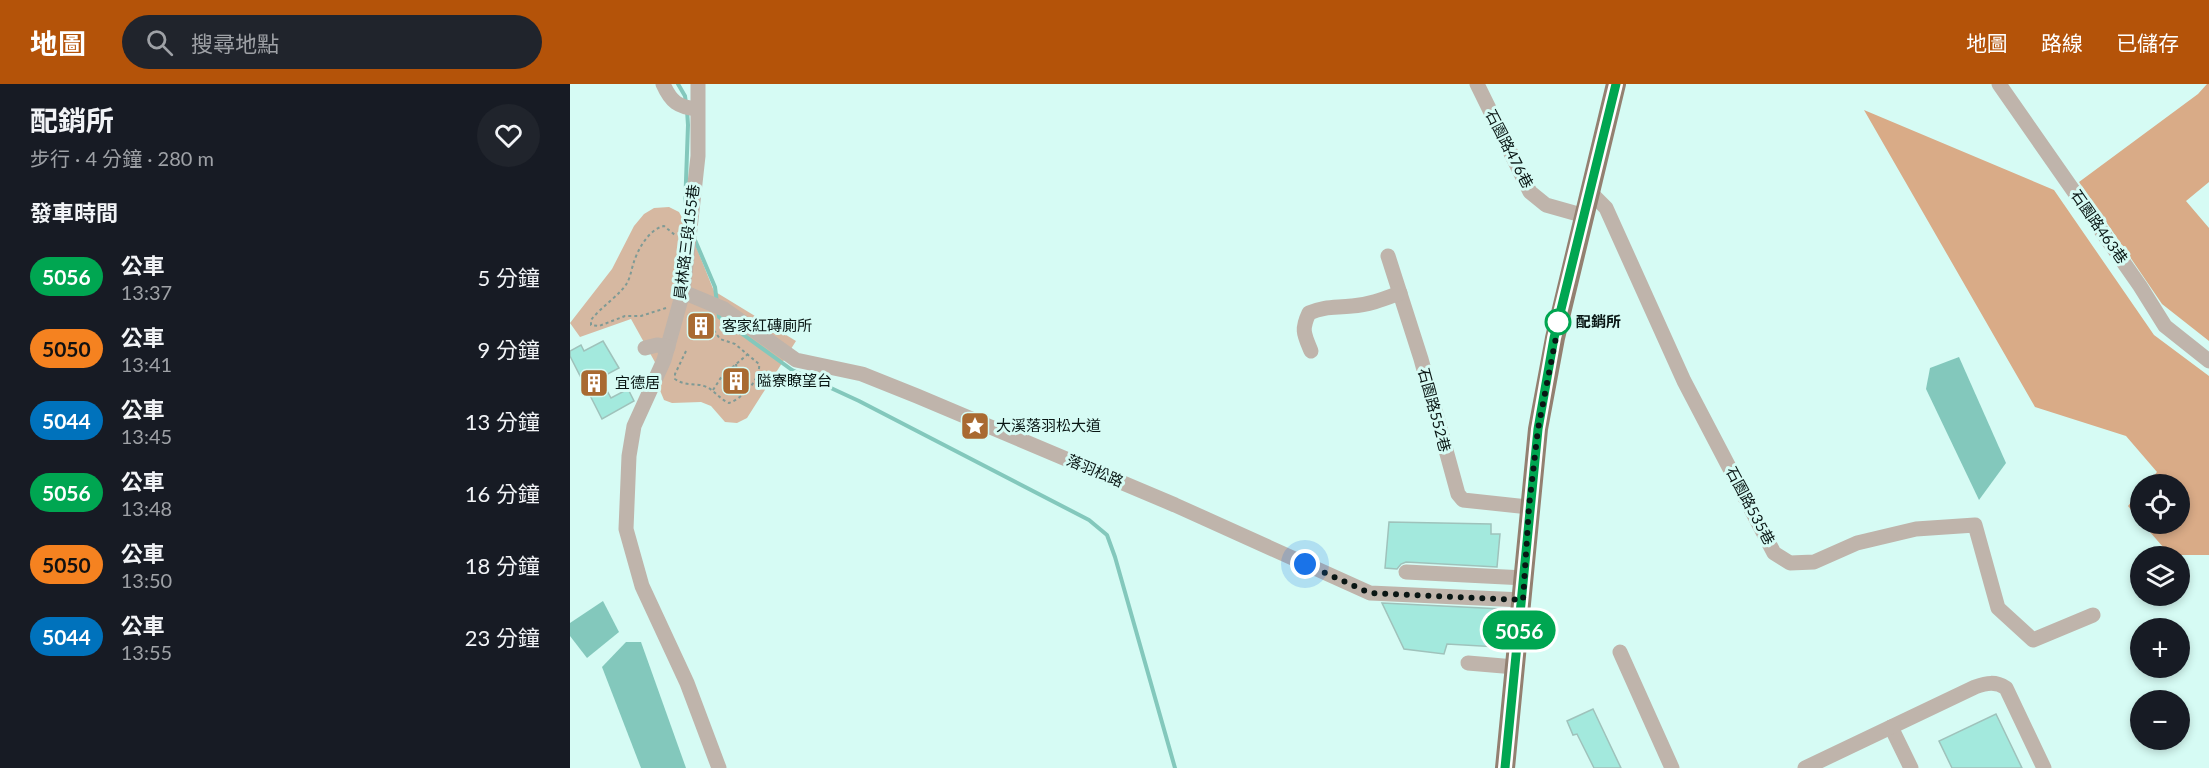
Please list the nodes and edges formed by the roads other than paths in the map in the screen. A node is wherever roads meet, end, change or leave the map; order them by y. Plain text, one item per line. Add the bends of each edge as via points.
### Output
1 (663, 84) edge
2 (698, 84) edge
3 (1478, 84) edge
4 (1617, 84) edge
5 (1999, 84) edge
6 (690, 108) junction
7 (1590, 192) junction
8 (1584, 216) junction
9 (1388, 256) dead end
10 (1400, 293) junction
11 (681, 299) junction
12 (668, 346) junction
13 (645, 348) dead end
14 (1311, 351) dead end
15 (2209, 361) edge
16 (1529, 507) junction
17 (1406, 572) dead end
18 (1525, 578) junction
19 (1523, 600) junction
20 (2093, 615) dead end
21 (1620, 651) dead end
22 (1468, 663) dead end
23 (1515, 667) junction
24 (1891, 727) junction
25 (719, 768) edge
26 (1505, 768) edge
27 (1672, 768) edge
28 (1806, 768) edge
29 (1911, 768) edge
30 (2044, 768) edge

1 - 6 street via 668,95
2 - 6 street, 員林路三段155巷
3 - 8 street, 石園路476巷 via 1530,192 1546,205
4 - 7 main road
5 - 15 street, 石園路463巷 via 2165,326
6 - 11 street, 員林路三段155巷 via 698,156
7 - 8 main road
7 - 20 street, 石園路535巷 via 1606,208 1684,381 1774,553 1790,563 1814,562 1857,543 1906,532 1975,525 1998,608 2033,640
8 - 16 main road via 1554,338
9 - 10 street, 石園路552巷
10 - 14 street via 1353,306 1325,306 1309,313 1303,331
10 - 16 street, 石園路552巷 via 1458,494 1463,500
11 - 12 street, 員林路三段155巷
11 - 19 street, 落羽松路 via 714,310 796,360 862,374 917,396 1370,593
12 - 13 street
12 - 25 street, 員林路三段155巷 via 634,426 628,456 626,529 642,586 687,683
16 - 18 main road
17 - 18 street
18 - 19 main road
19 - 23 main road
21 - 27 street
22 - 23 street
23 - 26 main road
24 - 28 street
24 - 29 street
24 - 30 street via 1975,687 1997,683 2006,688

